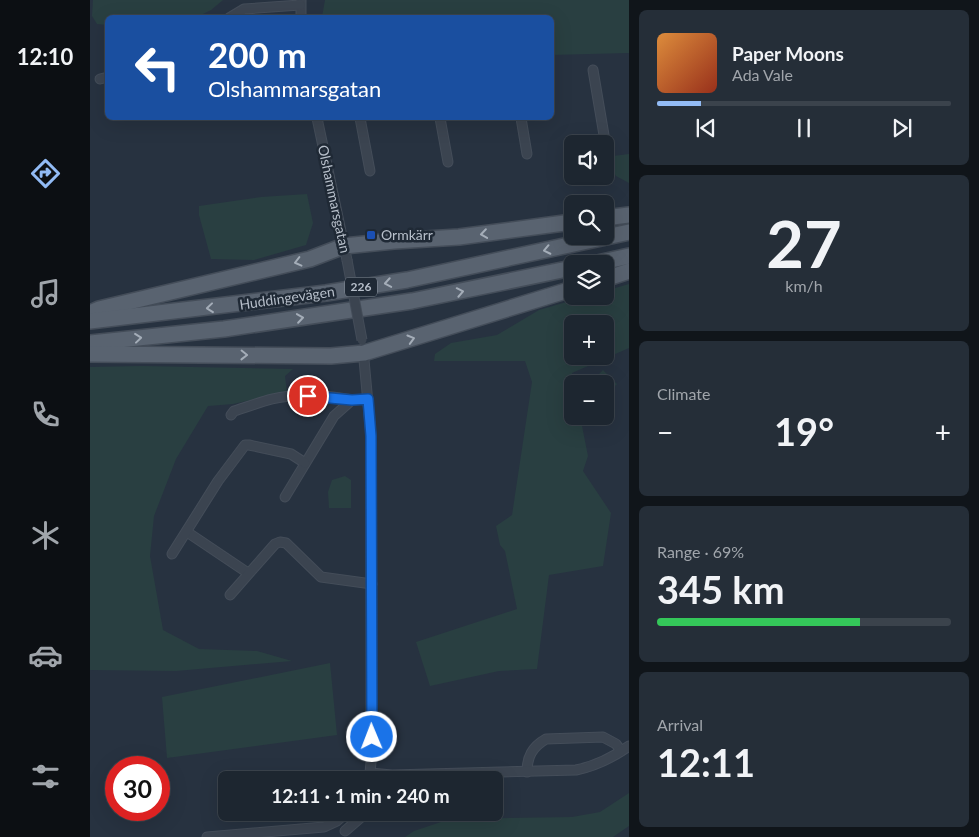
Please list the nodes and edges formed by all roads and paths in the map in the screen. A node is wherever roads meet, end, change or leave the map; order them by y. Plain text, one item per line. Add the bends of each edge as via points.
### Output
1 (300, 3) edge
2 (234, 15) edge
3 (593, 70) dead end
4 (317, 120) edge
5 (360, 120) edge
6 (440, 120) edge
7 (521, 120) edge
8 (604, 135) edge
9 (527, 154) dead end
10 (448, 162) dead end
11 (370, 171) dead end
12 (629, 215) edge
13 (614, 217) edge
14 (564, 223) edge
15 (629, 232) edge
16 (346, 253) junction
17 (629, 256) edge
18 (614, 259) edge
19 (564, 270) edge
20 (629, 271) edge
21 (614, 275) edge
22 (564, 291) edge
23 (90, 313) edge
24 (90, 320) edge
25 (90, 343) edge
26 (363, 347) junction
27 (90, 354) edge
28 (368, 399) junction
29 (352, 400) junction
30 (231, 415) dead end
31 (305, 463) junction
32 (285, 497) dead end
33 (187, 532) junction
34 (172, 554) dead end
35 (248, 572) junction
36 (372, 584) junction
37 (230, 595) dead end
38 (625, 749) edge
39 (369, 771) edge
40 (527, 772) junction
41 (503, 773) edge
42 (337, 821) edge
43 (357, 821) edge
44 (345, 831) dead end
45 (207, 837) edge

1 - 2 street via 244,9
3 - 8 street
4 - 16 street, Olshammarsgatan
5 - 11 street
6 - 10 street
7 - 9 street
12 - 13 main road
14 -> 16 main road
15 -> 24 main road, Huddingevägen / 226 via 407,280 245,304
16 -> 23 main road
16 - 26 street, Olshammarsgatan, bridge
17 - 18 main road
25 -> 19 main road, Huddingevägen / 226 via 224,329 412,302
20 - 21 main road
26 -> 22 main road
27 -> 26 main road via 331,356
26 - 28 street, Olshammarsgatan
28 - 29 street
28 - 36 street, Olshammarsgatan
29 - 30 street via 287,396 234,411
29 - 31 street via 334,416
31 - 32 street
31 - 33 street via 291,454 249,444 245,446 218,481
33 - 34 street
33 - 35 street
35 - 36 street via 280,542 286,543 322,577
35 - 37 street
36 - 39 street, Olshammarsgatan
38 - 40 street via 591,767
38 - 40 street via 603,737 546,739 529,755
40 - 41 street
42 - 45 street via 324,827
43 - 44 street

